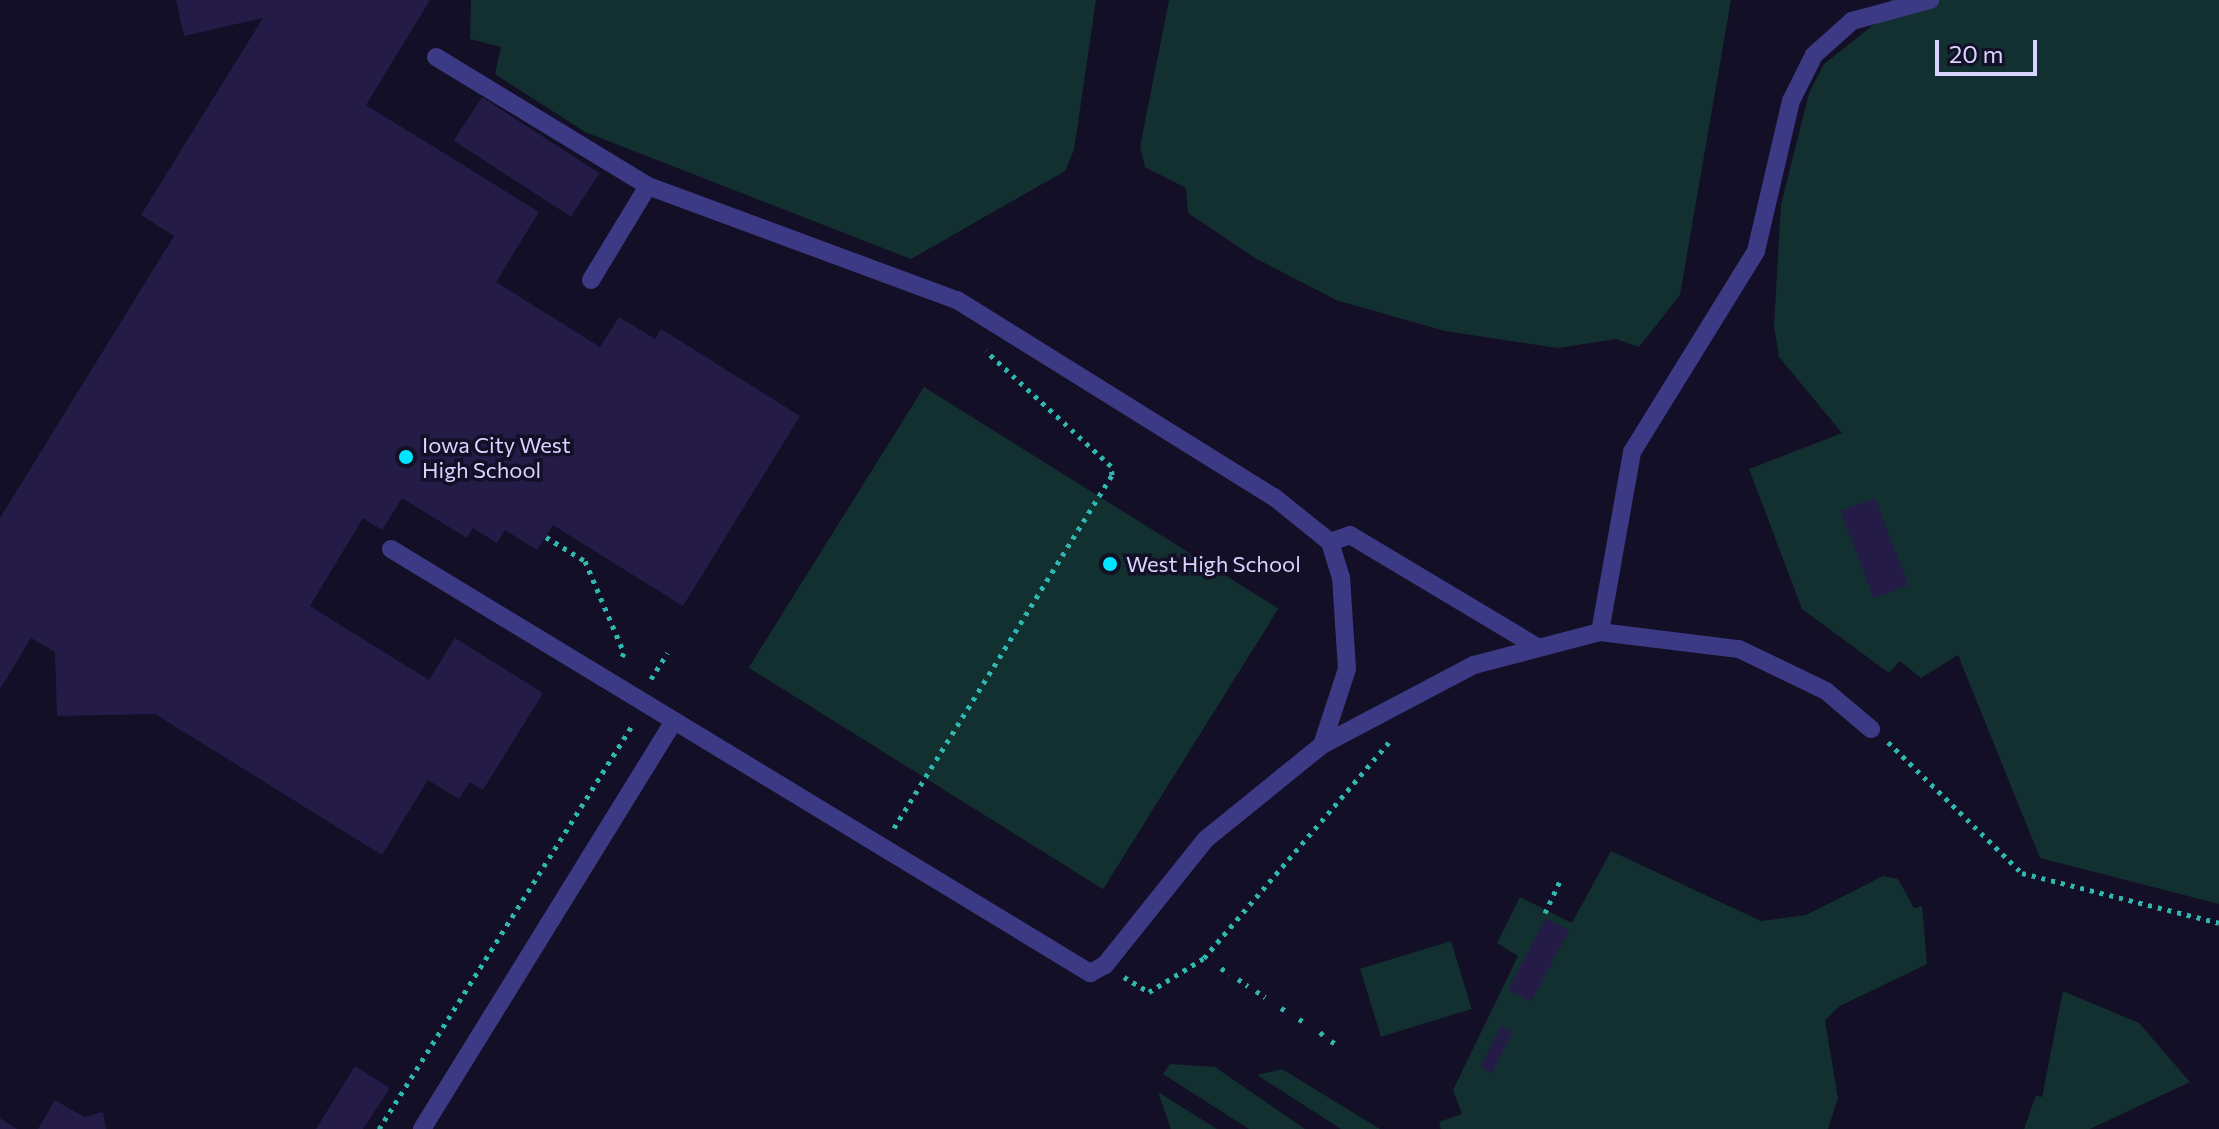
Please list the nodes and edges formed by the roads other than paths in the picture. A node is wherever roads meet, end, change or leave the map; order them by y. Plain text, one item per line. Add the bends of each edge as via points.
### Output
1 (1930, 0) edge
2 (436, 57) dead end
3 (648, 186) junction
4 (591, 280) dead end
5 (1330, 542) junction
6 (391, 549) dead end
7 (1600, 632) junction
8 (1537, 647) junction
9 (672, 725) junction
10 (1871, 729) road end
11 (1322, 745) junction
12 (422, 1129) edge

1 - 7 lane via 1852,21 1814,55 1791,101 1756,251 1632,452
2 - 3 lane
3 - 4 lane
3 - 5 lane via 957,300 1203,451
5 - 8 lane via 1350,535
5 - 11 lane via 1351,638
6 - 9 lane
7 - 8 lane
7 - 10 lane via 1739,649 1826,691
8 - 11 lane via 1474,665
9 - 11 lane via 1090,973 1105,965 1206,839
9 - 12 lane

